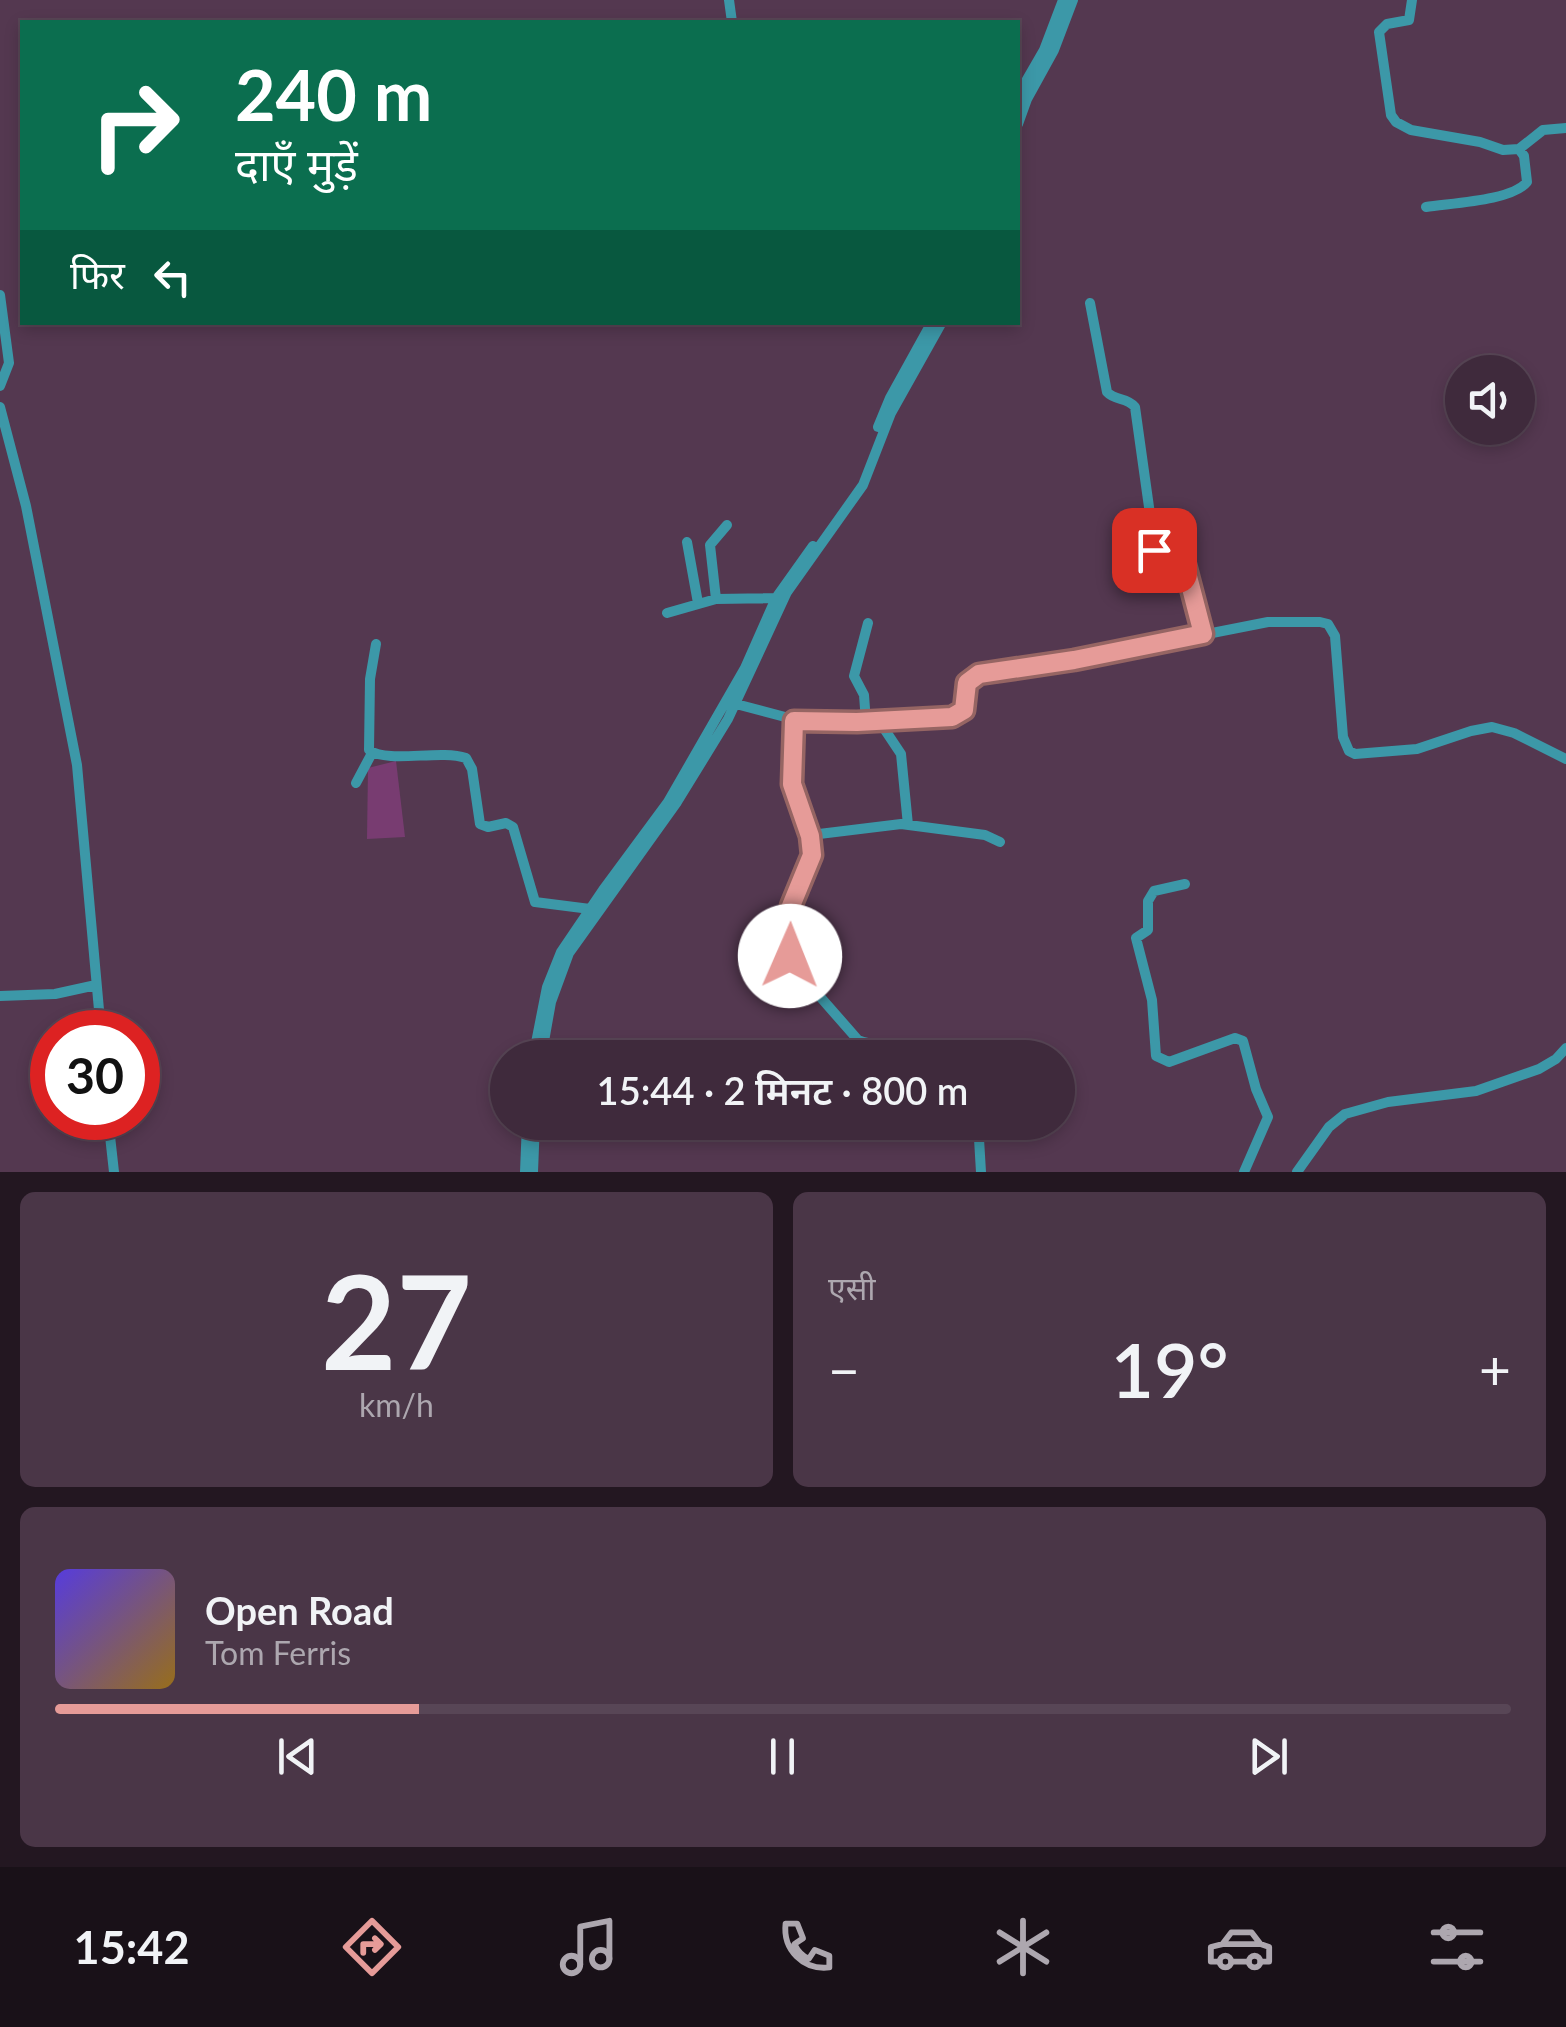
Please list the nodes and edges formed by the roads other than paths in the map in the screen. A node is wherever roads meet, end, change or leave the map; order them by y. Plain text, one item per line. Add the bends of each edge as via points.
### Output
1 (1063, 0) edge
2 (1073, 0) edge
3 (1412, 0) edge
4 (1020, 92) edge
5 (1020, 118) edge
6 (1566, 128) edge
7 (1519, 148) junction
8 (1426, 207) dead end
9 (0, 294) edge
10 (1090, 303) dead end
11 (930, 325) edge
12 (940, 325) edge
13 (0, 386) edge
14 (0, 407) edge
15 (728, 525) dead end
16 (687, 542) dead end
17 (776, 598) junction
18 (716, 599) junction
19 (698, 603) junction
20 (667, 613) dead end
21 (868, 623) dead end
22 (1203, 634) junction
23 (376, 644) dead end
24 (736, 704) junction
25 (794, 721) junction
26 (879, 721) junction
27 (866, 722) junction
28 (372, 753) junction
29 (1566, 759) edge
30 (356, 783) dead end
31 (908, 825) junction
32 (810, 836) junction
33 (1000, 842) dead end
34 (1185, 884) dead end
35 (590, 909) junction
36 (96, 984) junction
37 (0, 996) edge
38 (99, 1010) edge
39 (537, 1040) edge
40 (544, 1040) edge
41 (858, 1040) edge
42 (1566, 1048) edge
43 (110, 1140) edge
44 (526, 1140) edge
45 (534, 1140) edge
46 (979, 1140) edge
47 (114, 1172) edge
48 (525, 1172) edge
49 (533, 1172) edge
50 (981, 1172) edge
51 (1244, 1172) edge
52 (1297, 1172) edge

1 - 4 street
2 - 5 street
3 - 7 street via 1409,20 1379,32 1391,116 1411,130
6 - 7 street via 1543,130
7 - 8 street via 1525,186
9 - 13 street via 9,363
10 - 22 street via 1107,392 1136,407 1156,557 1164,565 1185,565
11 - 17 street via 890,398 858,480
12 - 24 street via 891,413 863,484 787,592
14 - 36 street via 77,764
15 - 18 street via 710,546
16 - 19 street
17 - 18 street
17 - 35 street via 746,668 677,788
18 - 19 street
19 - 20 street
21 - 27 street via 854,676
22 - 26 street via 979,674 967,683 966,704 956,716
22 - 29 street via 1268,622 1328,624 1335,636 1344,745 1355,754 1417,749 1492,727
23 - 28 street
24 - 25 street
24 - 40 street via 677,802 569,953
25 - 27 street
25 - 32 street via 792,784
26 - 27 street
26 - 31 street via 900,754
28 - 30 street
28 - 35 street via 466,758 480,824 513,826 535,902
31 - 32 street
31 - 33 street
32 - 41 street via 812,855 791,906 790,956
34 - 51 street via 1154,891 1148,930 1136,938 1152,1000 1156,1056 1168,1062 1235,1038 1243,1041 1268,1117
35 - 39 street via 552,972
36 - 37 street
36 - 38 street
42 - 52 street via 1548,1064 1476,1091 1345,1114
43 - 47 street
44 - 48 street
45 - 49 street
46 - 50 street

